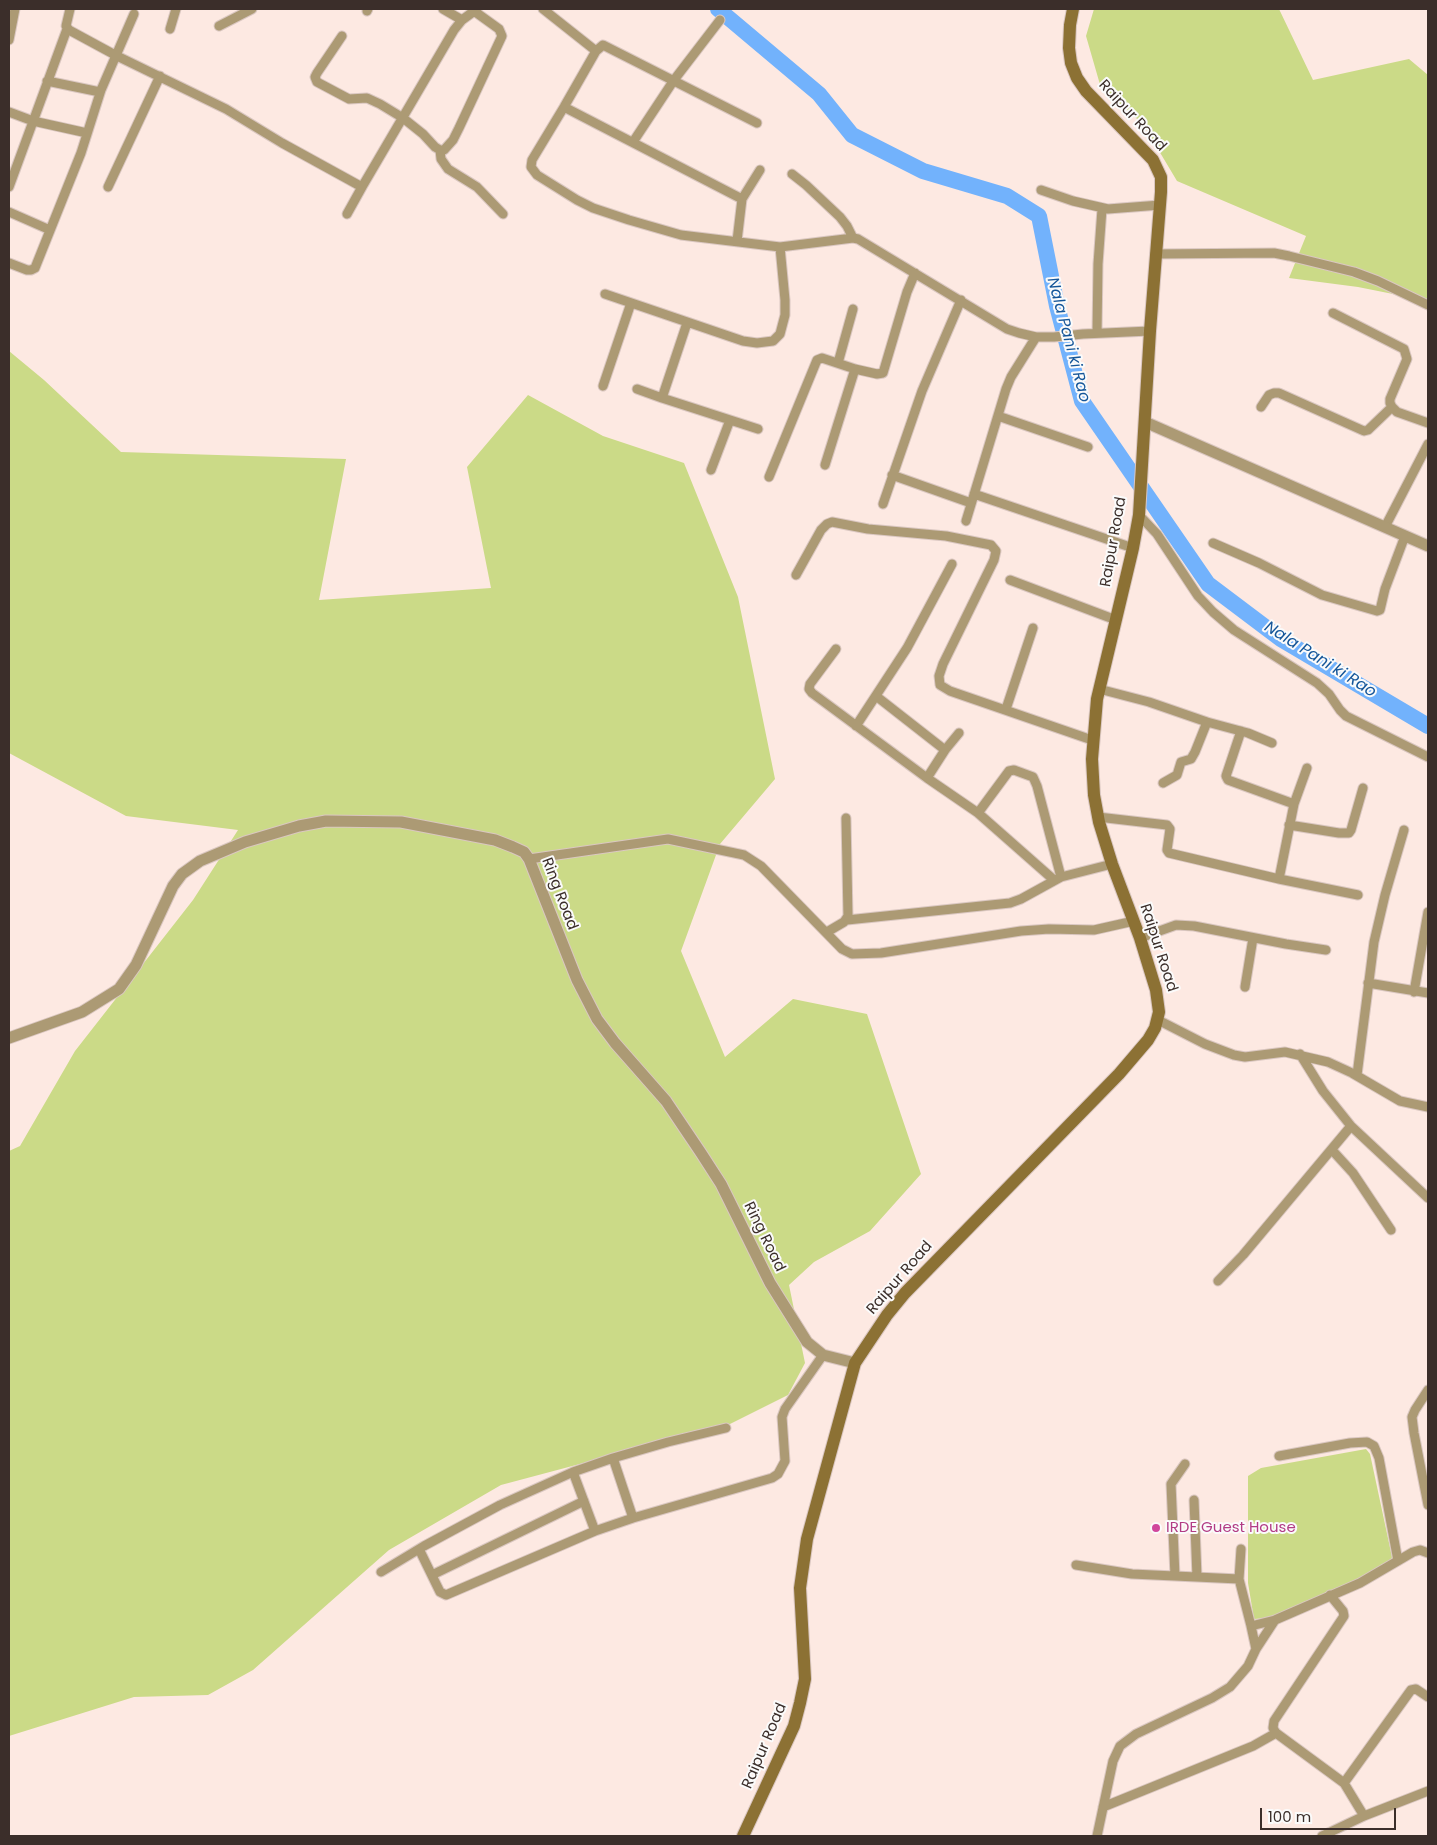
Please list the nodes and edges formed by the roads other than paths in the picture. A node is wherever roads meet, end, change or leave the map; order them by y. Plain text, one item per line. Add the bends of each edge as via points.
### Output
1 (15, 9) edge
2 (70, 9) edge
3 (176, 9) edge
4 (252, 9) edge
5 (443, 9) edge
6 (543, 9) edge
7 (1073, 9) edge
8 (475, 10) edge
9 (134, 14) dead end
10 (462, 20) junction
11 (720, 20) dead end
12 (219, 26) dead end
13 (67, 29) junction
14 (170, 29) dead end
15 (342, 36) dead end
16 (9, 40) edge
17 (596, 51) junction
18 (117, 56) junction
19 (160, 76) junction
20 (674, 80) junction
21 (47, 81) junction
22 (100, 92) junction
23 (564, 107) junction
24 (9, 112) edge
25 (403, 118) junction
26 (33, 121) junction
27 (757, 123) dead end
28 (87, 133) junction
29 (634, 142) junction
30 (440, 150) junction
31 (760, 170) dead end
32 (792, 174) dead end
33 (9, 187) edge
34 (108, 187) dead end
35 (362, 187) junction
36 (1041, 190) dead end
37 (742, 199) junction
38 (1160, 205) junction
39 (1102, 209) junction
40 (9, 212) edge
41 (347, 214) dead end
42 (503, 214) dead end
43 (50, 230) junction
44 (853, 238) junction
45 (737, 241) junction
46 (780, 247) junction
47 (1155, 254) junction
48 (9, 263) edge
49 (915, 273) junction
50 (605, 294) dead end
51 (960, 300) junction
52 (631, 303) junction
53 (1428, 306) edge
54 (853, 308) dead end
55 (1333, 313) dead end
56 (687, 323) junction
57 (1150, 331) junction
58 (1096, 333) junction
59 (1036, 337) junction
60 (838, 363) junction
61 (855, 369) junction
62 (603, 386) dead end
63 (637, 389) dead end
64 (662, 398) junction
65 (1260, 407) dead end
66 (1392, 408) junction
67 (998, 416) junction
68 (730, 420) junction
69 (1145, 422) junction
70 (1428, 423) edge
71 (758, 430) dead end
72 (1428, 444) edge
73 (1088, 447) dead end
74 (825, 465) dead end
75 (711, 470) dead end
76 (892, 475) junction
77 (769, 477) dead end
78 (972, 498) junction
79 (883, 504) dead end
80 (1139, 511) junction
81 (966, 521) dead end
82 (1385, 527) junction
83 (1405, 536) junction
84 (1214, 543) dead end
85 (1428, 546) edge
86 (1133, 548) junction
87 (952, 564) dead end
88 (796, 575) dead end
89 (1010, 580) dead end
90 (1116, 620) junction
91 (1033, 628) dead end
92 (836, 649) dead end
93 (1099, 689) junction
94 (876, 696) junction
95 (1006, 709) junction
96 (1206, 722) junction
97 (856, 726) junction
98 (1241, 731) junction
99 (960, 733) dead end
100 (1092, 740) junction
101 (1272, 743) dead end
102 (945, 750) junction
103 (1428, 758) edge
104 (1307, 768) dead end
105 (927, 778) junction
106 (1163, 783) dead end
107 (1363, 788) dead end
108 (1294, 804) junction
109 (978, 813) junction
110 (1098, 817) junction
111 (846, 818) dead end
112 (1289, 826) junction
113 (1404, 830) dead end
114 (530, 859) junction
115 (1112, 864) junction
116 (1058, 879) junction
117 (1280, 879) junction
118 (1358, 895) dead end
119 (1428, 912) edge
120 (846, 920) junction
121 (1134, 921) junction
122 (827, 932) junction
123 (1140, 938) junction
124 (1253, 938) junction
125 (1326, 950) dead end
126 (1368, 983) junction
127 (1244, 987) dead end
128 (1414, 992) junction
129 (1428, 993) edge
130 (1158, 1020) junction
131 (9, 1038) edge
132 (1300, 1054) junction
133 (1357, 1075) junction
134 (1428, 1107) edge
135 (1351, 1126) junction
136 (1332, 1150) junction
137 (1428, 1198) edge
138 (1391, 1230) dead end
139 (1218, 1281) dead end
140 (822, 1355) junction
141 (855, 1363) junction
142 (1428, 1390) edge
143 (726, 1428) dead end
144 (1279, 1456) dead end
145 (613, 1458) junction
146 (1185, 1464) dead end
147 (573, 1472) junction
148 (584, 1500) junction
149 (1194, 1500) dead end
150 (1428, 1505) edge
151 (633, 1518) junction
152 (595, 1531) junction
153 (419, 1549) junction
154 (1241, 1549) dead end
155 (1428, 1553) edge
156 (1398, 1561) junction
157 (1076, 1565) dead end
158 (381, 1572) dead end
159 (432, 1576) junction
160 (1175, 1576) junction
161 (1196, 1577) junction
162 (1239, 1578) junction
163 (1330, 1595) junction
164 (1275, 1620) junction
165 (1251, 1626) junction
166 (1256, 1649) junction
167 (1428, 1697) edge
168 (1276, 1733) junction
169 (1344, 1783) junction
170 (1428, 1791) edge
171 (1103, 1807) junction
172 (1364, 1816) junction
173 (743, 1836) edge
174 (1097, 1836) edge
175 (1322, 1836) edge

1 - 16 street
2 - 13 street
3 - 14 street
4 - 12 street
5 - 10 street
6 - 17 street
7 - 38 main road, Raipur Road via 1069,48 1077,78 1153,160 1161,177
8 - 10 street
8 - 30 street via 499,29 502,36 453,140
9 - 18 street
10 - 25 street
11 - 20 street
13 - 18 street
13 - 21 street
15 - 25 street via 317,72 317,82 349,99 369,98
17 - 20 street via 605,45
17 - 23 street
18 - 19 street
18 - 22 street
19 - 34 street
19 - 35 street via 226,109
20 - 27 street
20 - 29 street
21 - 22 street
21 - 26 street
22 - 28 street
23 - 29 street
23 - 45 street via 532,160 532,170 537,175 576,200 606,213 680,235
24 - 26 street
25 - 30 street
25 - 35 street
26 - 28 street
26 - 33 street
28 - 43 street
29 - 37 street
30 - 42 street via 448,169 472,182
31 - 37 street
32 - 44 street via 840,217
35 - 41 street
36 - 39 street
37 - 45 street
38 - 39 street
38 - 47 main road, Raipur Road
39 - 58 street
40 - 43 street
43 - 48 street via 33,270
44 - 46 street
44 - 49 street via 862,240
45 - 46 street
46 - 56 street via 785,315 777,339 767,343 750,342
47 - 53 street via 1274,253 1354,272
47 - 57 main road, Raipur Road
49 - 51 street
49 - 61 street via 884,371 880,375
50 - 52 street
51 - 59 street via 1007,329
51 - 76 street
52 - 56 street
52 - 62 street
54 - 60 street
55 - 66 street via 1406,352 1407,359 1390,399
56 - 64 street
57 - 58 street
57 - 69 main road, Raipur Road
58 - 59 street
59 - 67 street via 1011,377
60 - 61 street
60 - 77 street via 822,358 814,364
61 - 74 street
63 - 64 street
64 - 68 street
65 - 66 street via 1269,395 1279,393 1364,431
66 - 70 street
67 - 73 street
67 - 78 street
68 - 71 street
68 - 75 street
69 - 80 main road, Raipur Road
69 - 82 street
72 - 82 street
76 - 78 street
76 - 79 street
78 - 81 street
78 - 86 street
80 - 86 main road, Raipur Road
80 - 103 street via 1198,596 1234,630 1323,688 1346,716
82 - 83 street
83 - 84 street via 1377,611 1322,595
83 - 85 street
86 - 90 main road, Raipur Road
87 - 94 street via 907,648
88 - 95 street via 821,530 832,522 991,545 996,555 991,570 938,680 950,691
89 - 90 street
90 - 93 main road, Raipur Road
91 - 95 street
92 - 97 street via 810,684 810,689
93 - 96 street
93 - 100 main road, Raipur Road
94 - 97 street
94 - 102 street
95 - 100 street
96 - 98 street
96 - 106 street via 1191,759 1181,762 1177,775
97 - 105 street
98 - 101 street
98 - 108 street via 1226,778
99 - 102 street
100 - 110 main road, Raipur Road
102 - 105 street
104 - 108 street
105 - 109 street
107 - 112 street via 1349,833
108 - 112 street
109 - 116 street
109 - 116 street via 1006,773 1014,770 1030,775 1037,786
110 - 115 main road, Raipur Road
110 - 117 street via 1168,825 1169,853
111 - 120 street via 849,912
112 - 117 street
113 - 126 street via 1381,912
114 - 122 street via 668,839 744,855 761,866
114 - 131 street, Ring Road via 524,852 495,840 402,822 326,821 246,842 200,861 182,874 173,886 136,965 119,989 82,1012
114 - 140 street, Ring Road via 577,980 597,1019 666,1101 701,1152 721,1184 778,1297 807,1342
115 - 116 street
115 - 121 main road, Raipur Road
116 - 120 street via 1021,899 1003,904
117 - 118 street
119 - 128 street
120 - 122 street
121 - 122 street via 1094,930 1021,931 862,954 842,949
121 - 123 main road, Raipur Road
123 - 124 street via 1176,925 1210,928
123 - 130 main road, Raipur Road via 1159,1003
124 - 125 street
124 - 127 street
126 - 128 street
126 - 133 street
128 - 129 street
130 - 132 street via 1234,1055
130 - 141 main road, Raipur Road via 1148,1040 1119,1074 905,1293
132 - 133 street
132 - 135 street
133 - 134 street via 1400,1101
135 - 136 street
135 - 137 street
136 - 138 street via 1358,1180
136 - 139 street
140 - 141 street
140 - 151 street via 784,1409 785,1461 778,1474
141 - 173 main road, Raipur Road via 807,1539 800,1588 805,1679 800,1703 794,1726
142 - 150 street via 1412,1417
143 - 145 street
144 - 156 street via 1350,1443 1367,1442 1374,1446
145 - 147 street
145 - 151 street
146 - 160 street via 1171,1484
147 - 148 street
147 - 153 street via 500,1505
148 - 152 street
148 - 159 street
149 - 161 street
151 - 152 street
152 - 159 street via 446,1595 440,1592
153 - 158 street
153 - 159 street
154 - 162 street
155 - 156 street via 1420,1550
156 - 163 street via 1360,1583
157 - 160 street via 1132,1574
160 - 161 street
161 - 162 street
162 - 165 street
163 - 164 street
163 - 168 street via 1344,1616 1274,1721
164 - 165 street
164 - 166 street
165 - 166 street
166 - 171 street via 1248,1666 1230,1687 1136,1734 1120,1746 1113,1761
167 - 169 street via 1416,1689 1411,1690
168 - 169 street
168 - 171 street via 1253,1746
169 - 172 street
170 - 172 street
171 - 174 street
172 - 175 street

